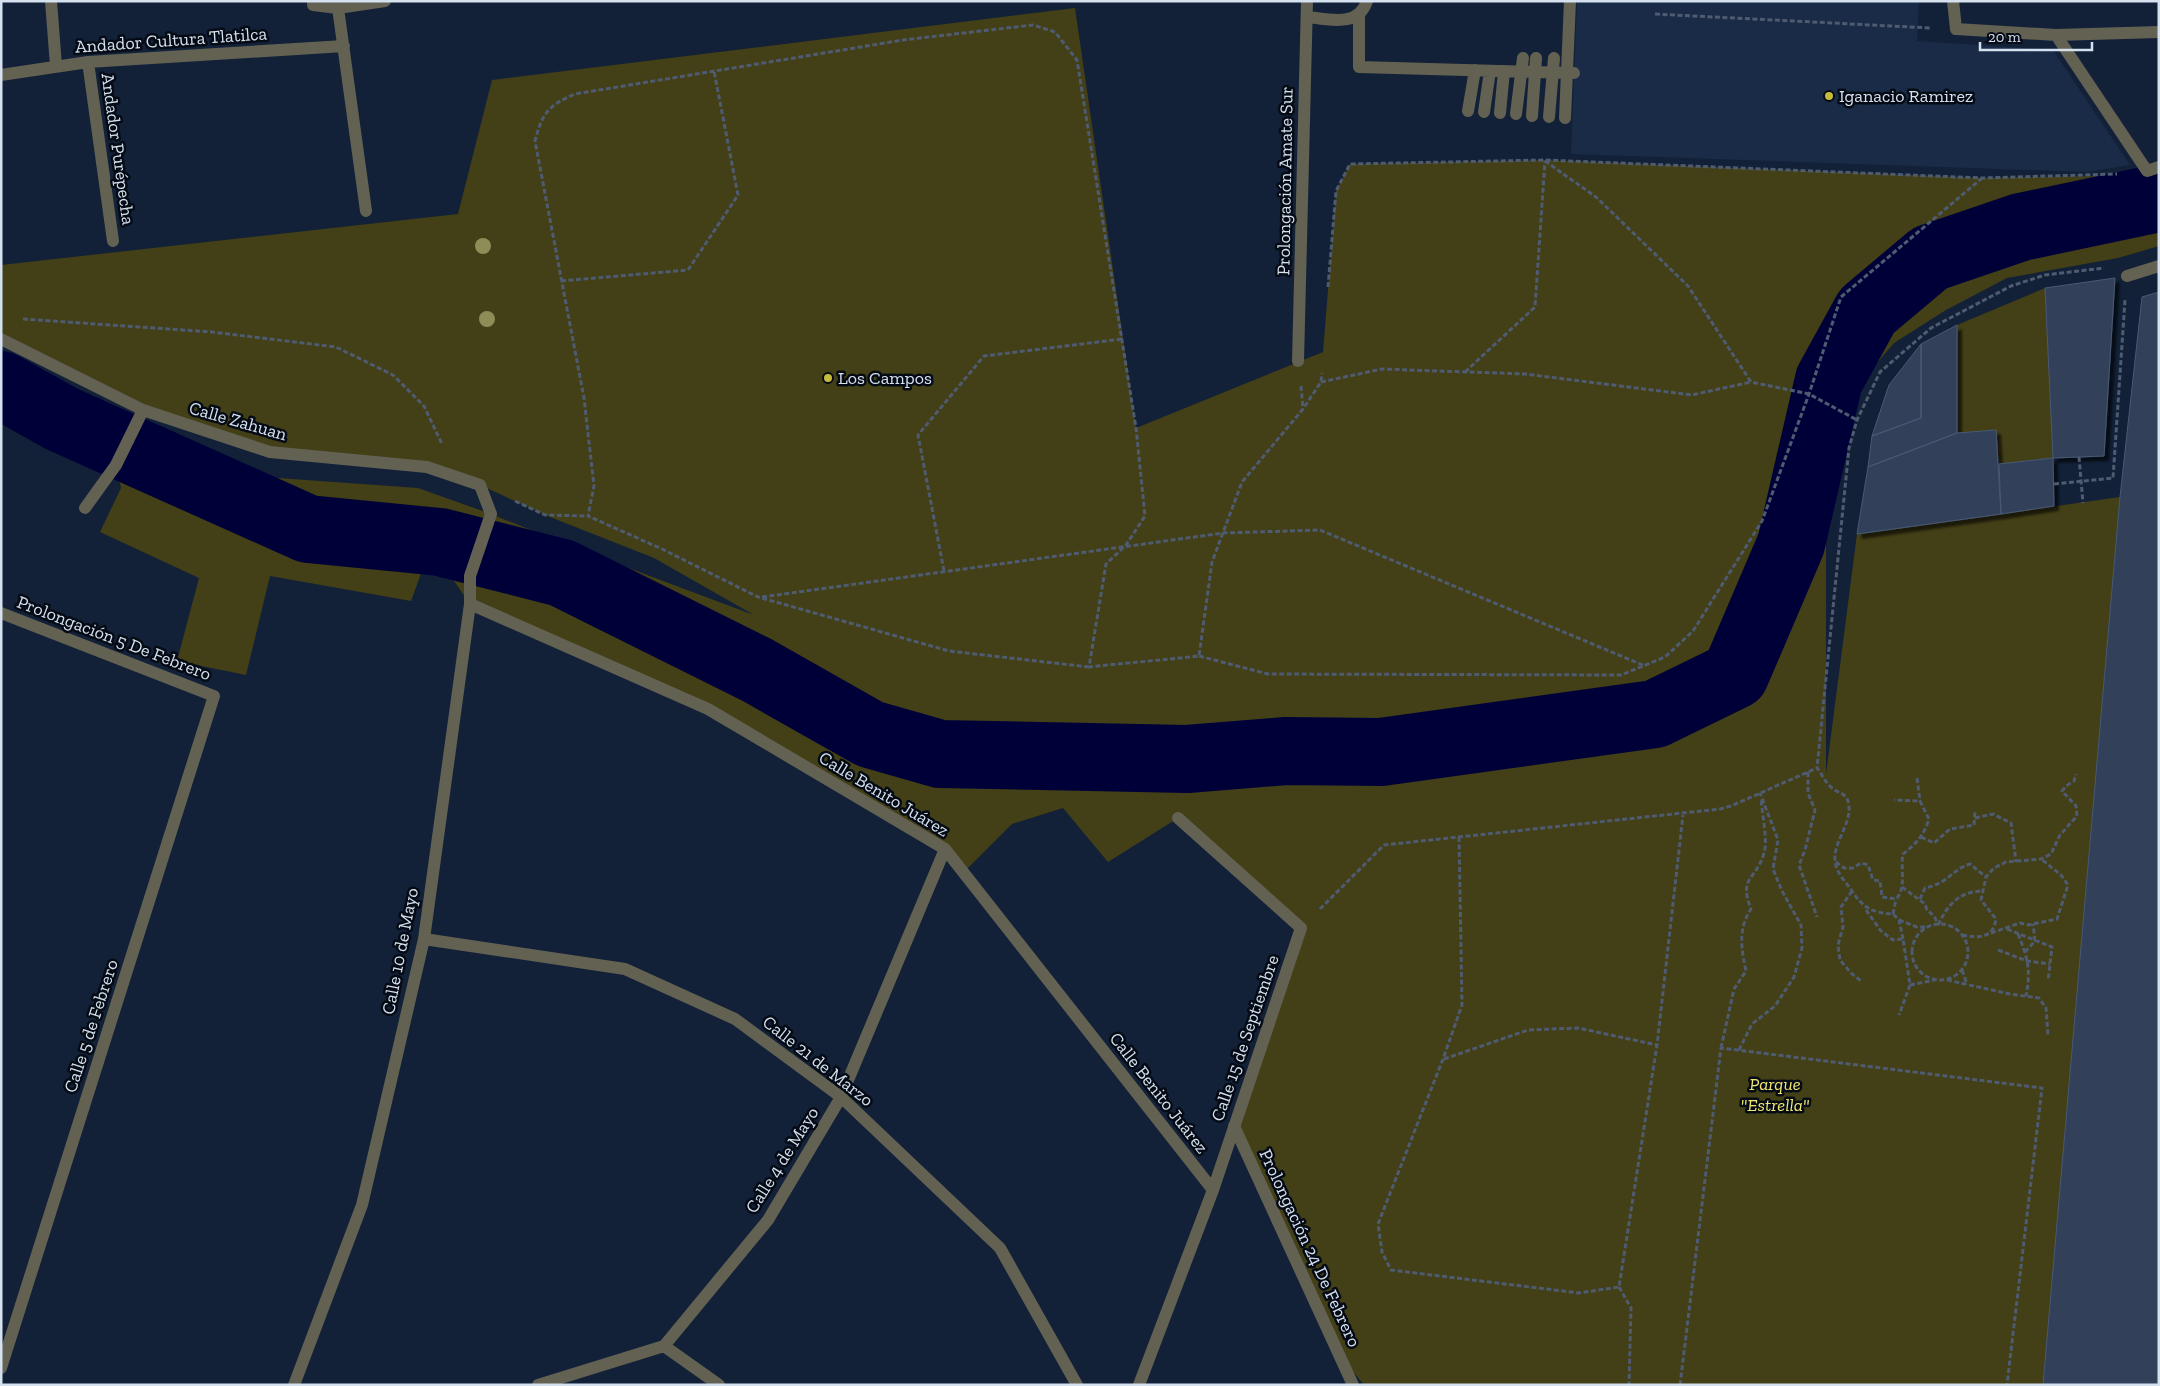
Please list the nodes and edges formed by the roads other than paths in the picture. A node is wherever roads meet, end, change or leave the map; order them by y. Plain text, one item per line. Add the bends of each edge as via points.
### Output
1 (51, 1) edge
2 (313, 1) edge
3 (385, 1) edge
4 (1307, 1) edge
5 (1367, 1) edge
6 (1570, 1) edge
7 (1953, 1) edge
8 (338, 8) junction
9 (1359, 14) junction
10 (1307, 17) junction
11 (2159, 32) edge
12 (2056, 34) junction
13 (344, 46) junction
14 (1523, 58) dead end
15 (1536, 58) dead end
16 (1554, 58) dead end
17 (88, 62) junction
18 (56, 66) junction
19 (1485, 66) junction
20 (1537, 72) junction
21 (1565, 73) junction
22 (1, 75) edge
23 (1468, 111) dead end
24 (1484, 112) dead end
25 (1500, 113) dead end
26 (1516, 114) dead end
27 (1532, 116) dead end
28 (1549, 117) dead end
29 (1565, 118) dead end
30 (2153, 169) edge
31 (366, 211) dead end
32 (113, 241) dead end
33 (2159, 266) edge
34 (2127, 276) road end
35 (1, 338) edge
36 (1298, 361) dead end
37 (143, 410) junction
38 (85, 508) dead end
39 (491, 514) joint
40 (470, 604) junction
41 (1, 613) edge
42 (214, 696) joint
43 (1178, 818) dead end
44 (945, 849) junction
45 (424, 939) junction
46 (841, 1096) junction
47 (1234, 1126) junction
48 (1213, 1190) junction
49 (664, 1346) junction
50 (1, 1368) edge
51 (294, 1385) edge
52 (538, 1385) edge
53 (719, 1385) edge
54 (1077, 1385) edge
55 (1139, 1385) edge
56 (1353, 1385) edge

1 - 18 street
2 - 8 street via 313,5
3 - 8 street
4 - 10 street, Prolongación Amate Sur
5 - 9 street
6 - 21 street
7 - 12 street via 1956,29
8 - 13 street
9 - 10 street via 1350,20
9 - 19 street via 1359,67 1382,64
10 - 36 street, Prolongación Amate Sur
11 - 12 street
12 - 30 street
13 - 17 street, Andador Cultura Tlatilca
13 - 31 street
14 - 19 street
15 - 20 street
16 - 21 street
17 - 18 street, Andador Cultura Tlatilca
17 - 32 street, Andador Purépecha
18 - 22 street, Andador Cultura Tlatilca
19 - 20 street
19 - 23 street
19 - 24 street
19 - 25 street
19 - 26 street
20 - 21 street
20 - 27 street
21 - 28 street
21 - 29 street
33 - 34 street
35 - 37 street, Calle Zahuan
37 - 38 street via 116,465
37 - 39 street, Calle Zahuan via 270,452 427,467 480,485
39 - 40 street, Calle 10 de Mayo via 470,576
40 - 44 street, Calle Benito Juárez via 708,709
40 - 45 street, Calle 10 de Mayo
41 - 42 street, Prolongación 5 De Febrero
42 - 50 street, Calle 5 de Febrero
43 - 47 street, Calle 15 de Septiembre via 1301,928
44 - 46 street, Calle 4 de Mayo
44 - 48 street, Calle Benito Juárez
45 - 46 street, Calle 21 de Marzo via 625,969 735,1020
45 - 51 street, Calle 10 de Mayo via 362,1205
46 - 49 street, Calle 4 de Mayo via 768,1220
46 - 54 street, Calle 21 de Marzo via 1000,1248
47 - 48 street, Calle 15 de Septiembre
47 - 56 street, Prolongación 24 De Febrero
48 - 55 street, Calle 15 de Septiembre
49 - 52 street
49 - 53 street

